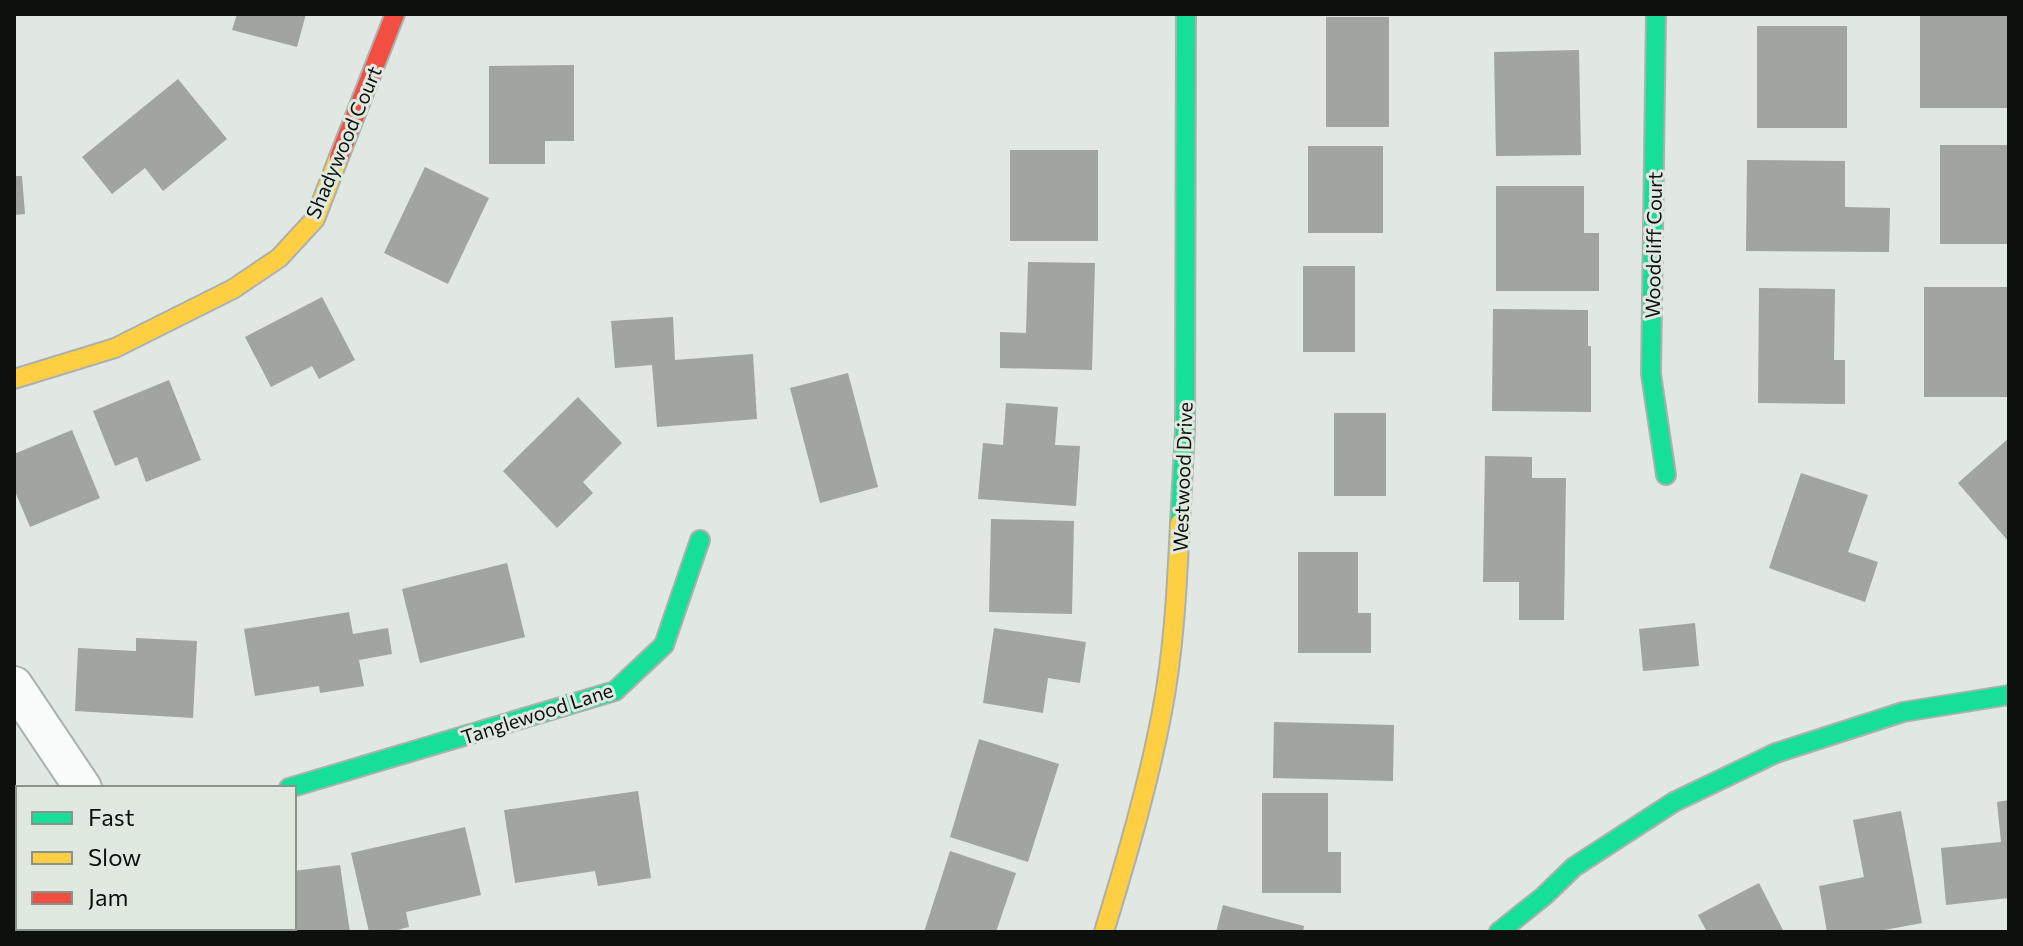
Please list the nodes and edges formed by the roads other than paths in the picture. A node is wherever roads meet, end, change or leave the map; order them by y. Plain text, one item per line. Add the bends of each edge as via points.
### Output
1 (395, 14) edge
2 (1186, 14) edge
3 (1656, 14) edge
4 (14, 379) edge
5 (1666, 475) dead end
6 (700, 540) dead end
7 (14, 685) edge
8 (2009, 695) edge
9 (82, 786) edge
10 (296, 786) edge
11 (1104, 932) edge
12 (1499, 932) edge

1 - 4 street, Shadywood Court via 315,219 279,258 233,289 115,348
2 - 11 street, Westwood Drive via 1185,429 1176,610 1162,713
3 - 5 street, Woodcliff Court via 1651,374
6 - 10 street, Tanglewood Lane via 664,645 615,691
7 - 9 street
8 - 12 street via 1903,712 1776,753 1674,802 1574,867

